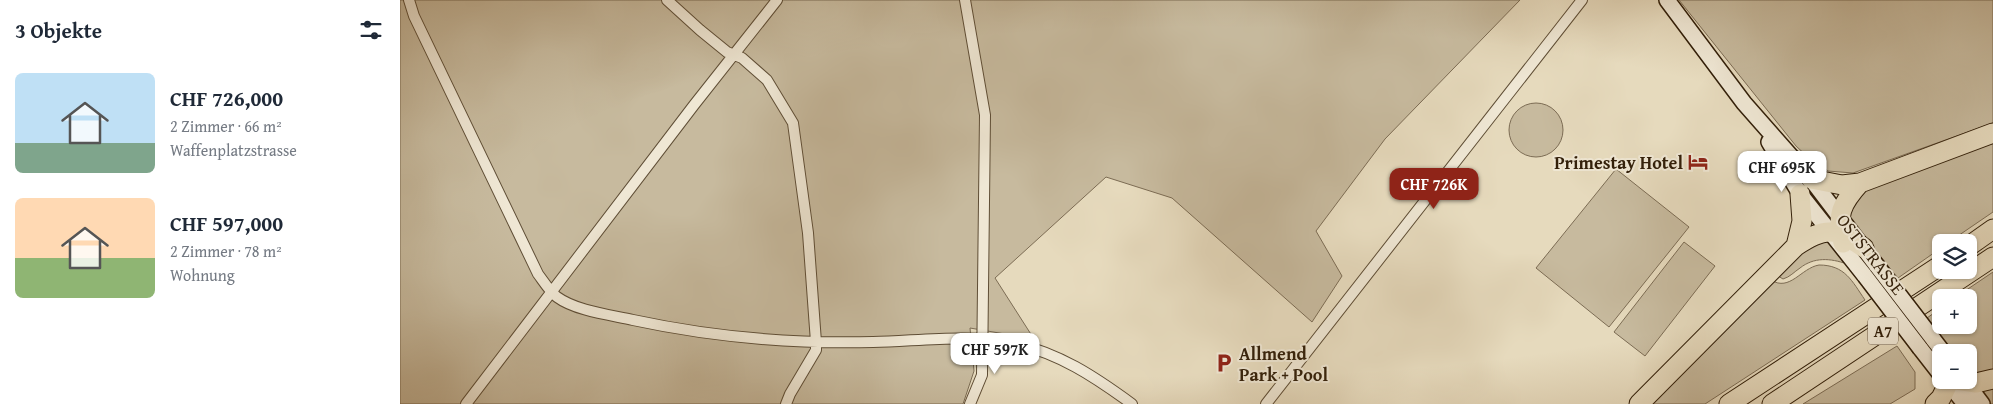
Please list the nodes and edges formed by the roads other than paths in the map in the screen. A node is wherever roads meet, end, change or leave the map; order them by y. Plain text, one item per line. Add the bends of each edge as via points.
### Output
1 (409, 0) edge
2 (667, 0) edge
3 (777, 0) edge
4 (965, 0) edge
5 (1582, 0) edge
6 (1667, 0) edge
7 (735, 55) junction
8 (1993, 133) edge
9 (1860, 183) junction
10 (1806, 186) junction
11 (1993, 229) edge
12 (1839, 232) junction
13 (1977, 240) edge
14 (1796, 246) junction
15 (1864, 248) joint
16 (1993, 257) edge
17 (1932, 270) edge
18 (552, 292) junction
19 (983, 339) junction
20 (816, 342) junction
21 (1937, 344) edge
22 (1932, 360) edge
23 (1993, 379) edge
24 (1977, 383) edge
25 (1947, 389) edge
26 (1958, 389) edge
27 (1964, 389) edge
28 (466, 404) edge
29 (786, 404) edge
30 (970, 404) edge
31 (1132, 404) edge
32 (1266, 404) edge
33 (1639, 404) edge
34 (1729, 404) edge
35 (1772, 404) edge
36 (1935, 404) edge
37 (1965, 404) edge
38 (1982, 404) edge

1 - 18 street via 504,205 538,274
2 - 7 street via 727,52
3 - 7 street
4 - 19 street via 984,115
5 - 32 street
6 - 10 main road, OSTSTRASSE
7 - 18 street
7 - 20 street via 767,80 793,123 808,232
8 - 9 highway
9 - 10 highway
9 - 12 highway via 1847,198
10 - 12 main road, OSTSTRASSE
10 - 14 highway
11 - 13 highway
12 - 14 highway via 1811,237
12 - 15 highway
12 - 22 main road, OSTSTRASSE, bridge via 1865,276
14 - 33 highway
15 - 21 main road, OSTSTRASSE, bridge
16 - 35 highway, A7
17 - 34 highway, A7
18 - 20 street via 570,304 680,330
18 - 28 street
19 - 20 street
19 - 30 street via 982,375
19 - 31 street via 1045,351 1079,368
20 - 29 street via 816,350
23 - 24 highway
25 - 36 highway
26 - 37 main road, OSTSTRASSE
27 - 38 main road, OSTSTRASSE

